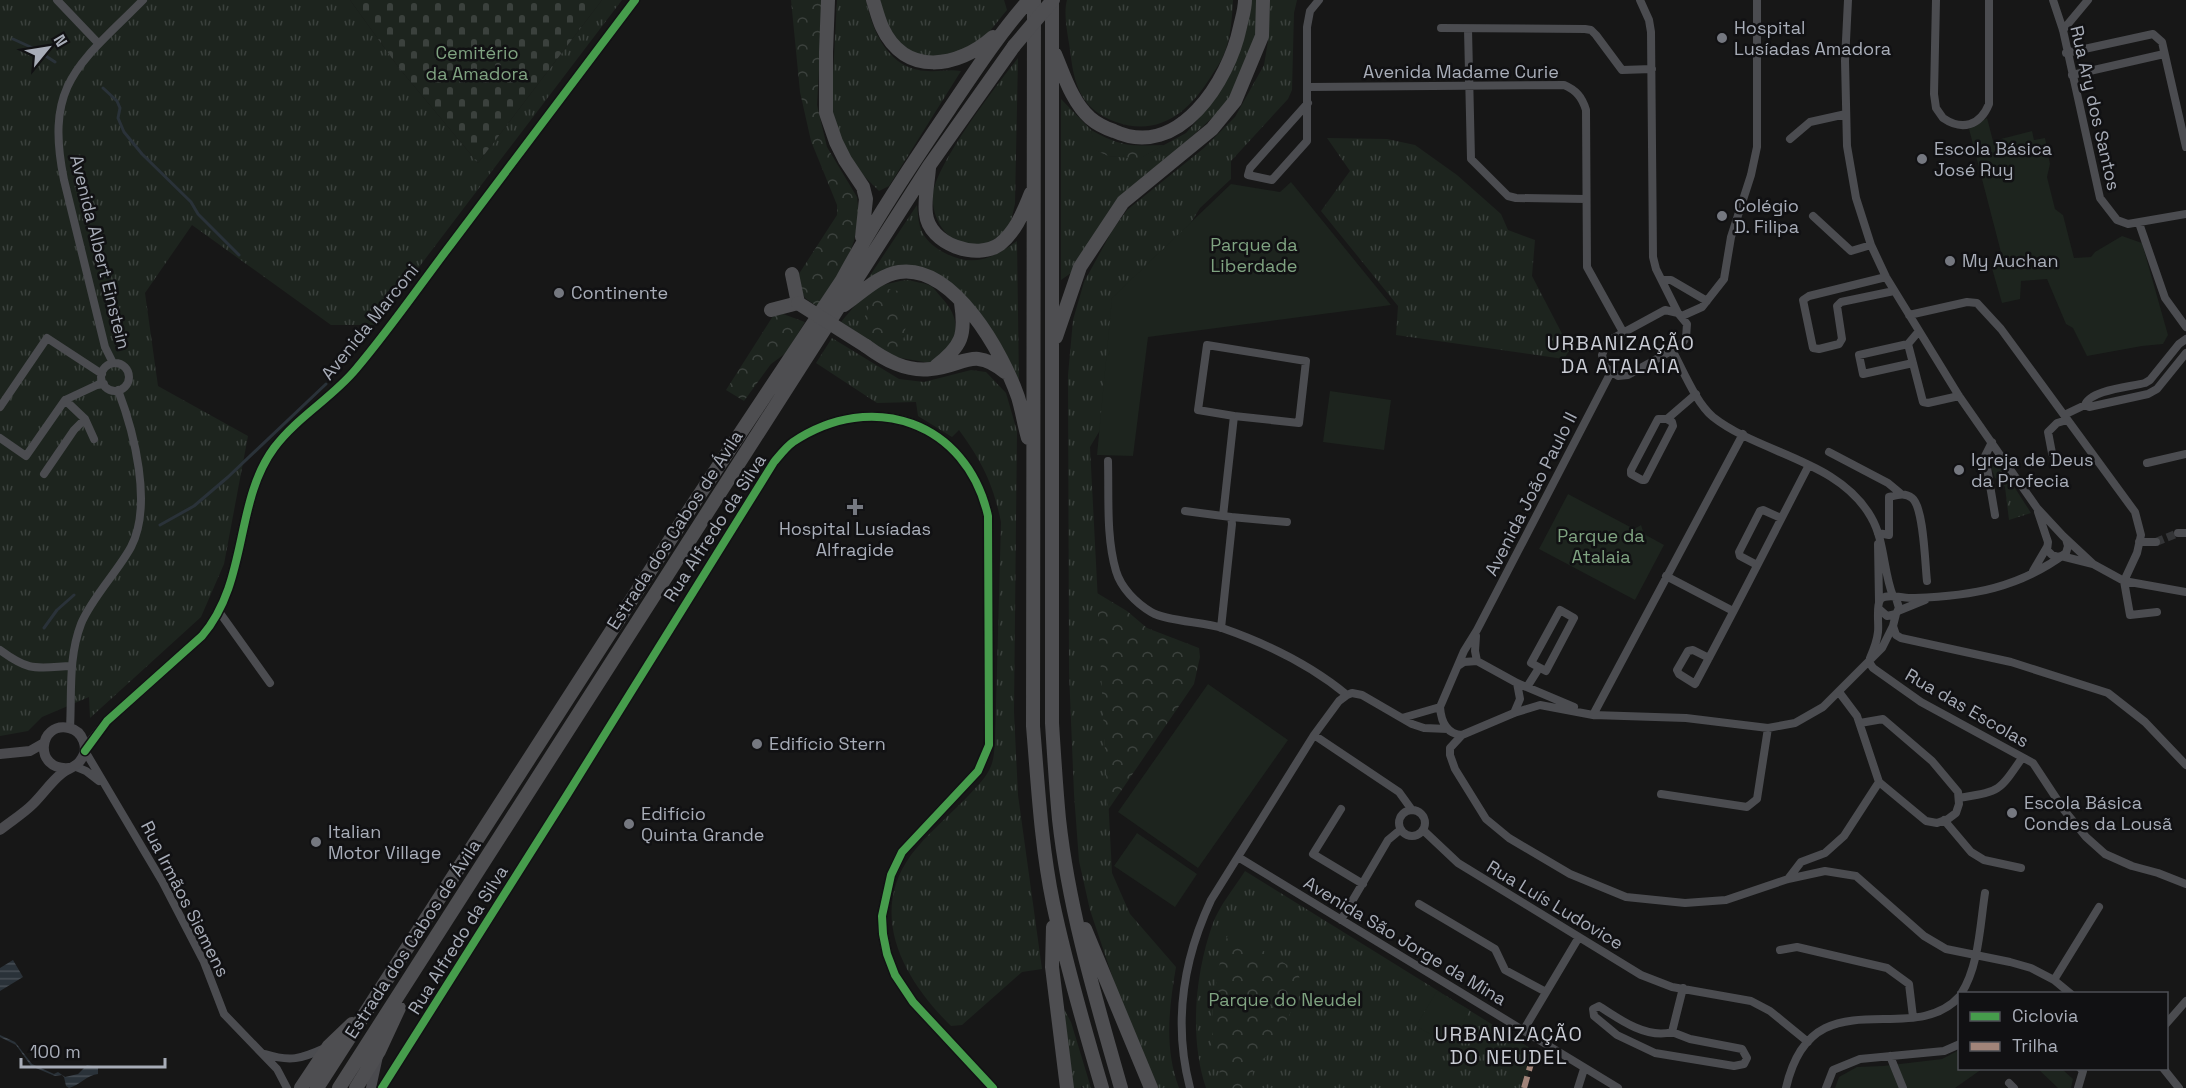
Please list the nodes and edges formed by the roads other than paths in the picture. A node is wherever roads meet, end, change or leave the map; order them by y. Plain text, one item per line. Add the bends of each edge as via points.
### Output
1 (57, 0) edge
2 (143, 0) edge
3 (635, 0) edge
4 (828, 0) edge
5 (873, 0) edge
6 (1029, 0) edge
7 (1034, 0) edge
8 (1053, 0) edge
9 (1245, 0) edge
10 (1263, 0) edge
11 (1320, 0) edge
12 (1640, 0) edge
13 (1757, 0) edge
14 (1848, 0) edge
15 (1936, 0) edge
16 (1989, 0) edge
17 (2053, 0) edge
18 (2075, 0) edge
19 (2087, 1) edge
20 (1008, 23) junction
21 (1441, 28) dead end
22 (1468, 28) junction
23 (2062, 30) junction
24 (98, 43) junction
25 (1052, 46) junction
26 (2066, 53) junction
27 (2164, 54) junction
28 (1652, 69) junction
29 (2072, 75) junction
30 (1470, 86) junction
31 (1308, 87) junction
32 (1308, 103) junction
33 (1846, 114) junction
34 (1790, 139) dead end
35 (2186, 147) edge
36 (929, 166) junction
37 (1033, 187) junction
38 (1586, 199) junction
39 (2186, 214) edge
40 (1813, 216) dead end
41 (2139, 223) junction
42 (1871, 245) junction
43 (860, 247) junction
44 (792, 274) dead end
45 (1886, 277) junction
46 (1662, 280) junction
47 (1894, 291) junction
48 (961, 301) junction
49 (1707, 301) junction
50 (798, 303) junction
51 (771, 309) dead end
52 (836, 311) junction
53 (1680, 314) junction
54 (1909, 315) junction
55 (2186, 327) edge
56 (1919, 331) junction
57 (1623, 332) junction
58 (2186, 339) edge
59 (1908, 344) junction
60 (1052, 347) junction
61 (1672, 350) junction
62 (2186, 353) edge
63 (113, 363) junction
64 (1913, 363) junction
65 (931, 369) junction
66 (1611, 372) junction
67 (102, 374) junction
68 (1009, 376) junction
69 (104, 384) junction
70 (118, 390) junction
71 (1696, 394) junction
72 (1959, 396) junction
73 (65, 400) junction
74 (2085, 405) junction
75 (0, 406) edge
76 (1234, 416) junction
77 (2066, 418) junction
78 (85, 419) junction
79 (1666, 419) junction
80 (1743, 434) junction
81 (0, 438) edge
82 (94, 439) dead end
83 (1992, 442) junction
84 (1829, 452) dead end
85 (2052, 453) dead end
86 (2186, 454) edge
87 (1032, 457) junction
88 (1108, 462) dead end
89 (2147, 463) dead end
90 (1809, 465) junction
91 (44, 474) dead end
92 (1900, 494) junction
93 (2037, 508) junction
94 (1185, 511) dead end
95 (1995, 515) dead end
96 (1227, 517) junction
97 (1781, 518) junction
98 (1287, 522) dead end
99 (1878, 533) junction
100 (2064, 538) junction
101 (2139, 542) junction
102 (2156, 542) tunnel mouth
103 (2047, 545) junction
104 (2060, 557) junction
105 (2094, 564) junction
106 (1757, 565) junction
107 (2032, 573) junction
108 (1666, 576) junction
109 (1927, 581) dead end
110 (2124, 581) junction
111 (2186, 592) edge
112 (1895, 597) junction
113 (1932, 597) junction
114 (1879, 606) junction
115 (1733, 611) junction
116 (1897, 612) junction
117 (2157, 612) dead end
118 (220, 613) junction
119 (1893, 626) junction
120 (1221, 628) junction
121 (1477, 630) junction
122 (0, 650) edge
123 (1709, 658) junction
124 (1477, 661) junction
125 (1869, 662) junction
126 (71, 666) junction
127 (1458, 666) junction
128 (1539, 668) junction
129 (270, 683) dead end
130 (1518, 683) junction
131 (1527, 687) junction
132 (1839, 692) junction
133 (1347, 695) junction
134 (1440, 707) junction
135 (1514, 713) junction
136 (1593, 715) junction
137 (1402, 718) junction
138 (107, 722) junction
139 (1860, 723) junction
140 (1768, 728) junction
141 (1448, 729) junction
142 (73, 730) junction
143 (1314, 735) junction
144 (1462, 735) junction
145 (44, 743) junction
146 (85, 750) junction
147 (0, 754) edge
148 (2022, 758) junction
149 (2186, 765) edge
150 (72, 767) junction
151 (1879, 782) junction
152 (102, 783) junction
153 (1661, 794) dead end
154 (1959, 798) junction
155 (1341, 808) dead end
156 (1412, 810) junction
157 (1944, 820) junction
158 (0, 830) edge
159 (1400, 830) junction
160 (1423, 830) junction
161 (1238, 857) junction
162 (2021, 868) dead end
163 (1788, 879) junction
164 (1363, 884) junction
165 (2186, 884) edge
166 (1985, 893) dead end
167 (1053, 901) junction
168 (1073, 903) junction
169 (1419, 904) dead end
170 (2099, 907) dead end
171 (1341, 920) junction
172 (1579, 937) junction
173 (1780, 950) dead end
174 (1975, 955) junction
175 (2054, 980) junction
176 (407, 982) junction
177 (1683, 988) junction
178 (1546, 992) junction
179 (1962, 992) edge
180 (2070, 992) edge
181 (1958, 998) edge
182 (2186, 1001) edge
183 (368, 1008) junction
184 (2183, 1011) edge
185 (1913, 1017) junction
186 (2168, 1022) edge
187 (1523, 1031) junction
188 (1672, 1032) junction
189 (1808, 1042) junction
190 (1958, 1044) edge
191 (329, 1046) junction
192 (379, 1052) junction
193 (263, 1054) junction
194 (1062, 1056) junction
195 (1890, 1056) junction
196 (1584, 1069) junction
197 (2083, 1070) edge
198 (2165, 1070) edge
199 (287, 1088) edge
200 (301, 1088) edge
201 (317, 1088) edge
202 (339, 1088) edge
203 (356, 1088) edge
204 (371, 1088) edge
205 (382, 1088) edge
206 (993, 1088) edge
207 (1060, 1088) edge
208 (1068, 1088) edge
209 (1102, 1088) edge
210 (1121, 1088) edge
211 (1151, 1088) edge
212 (1190, 1088) edge
213 (1578, 1088) edge
214 (1618, 1088) edge
215 (1786, 1088) edge
216 (1826, 1088) edge
217 (1903, 1088) edge
218 (2078, 1088) edge
219 (2179, 1088) edge

1 - 24 street
2 - 24 street, Avenida Albert Einstein
3 - 118 street, Avenida Marconi via 355,370 274,448 255,487
4 - 43 highway via 826,113 836,142 866,199
5 - 20 highway via 893,44 920,61 958,60
6 - 20 highway, Estrada dos Cabos de Ávila
7 - 37 highway
8 - 25 highway
8 - 36 highway, Estrada dos Cabos de Ávila, bridge via 1014,46
9 - 25 highway via 1236,47 1219,82 1187,121 1173,130 1148,137 1121,135 1089,118 1067,83
10 - 60 highway via 1262,36 1235,101 1212,129 1123,202 1080,267
11 - 31 street via 1310,11 1307,27
12 - 28 street via 1649,20
13 - 49 street via 1757,147 1731,237 1724,279
14 - 33 street
15 - 16 street via 1935,103 1943,118 1962,126 1980,119 1989,104
17 - 23 street, Rua Ary dos Santos
18 - 19 street
19 - 23 street
20 - 43 highway, Estrada dos Cabos de Ávila
21 - 22 street
22 - 28 street via 1591,30 1622,70
22 - 30 street
23 - 26 street, Rua Ary dos Santos
24 - 63 street, Avenida Albert Einstein via 67,85 59,108 57,141 105,346
25 - 60 highway
26 - 27 street via 2153,34 2162,42
26 - 29 street, Rua Ary dos Santos
27 - 29 street
27 - 35 street
28 - 46 street via 1653,257
29 - 41 street, Rua Ary dos Santos via 2100,198 2117,220
30 - 31 street, Avenida Madame Curie
30 - 38 street via 1471,159 1508,196
30 - 38 street, Avenida Madame Curie via 1564,85 1578,93 1586,110
31 - 32 street
32 - 32 street via 1250,168 1248,175 1272,180 1307,141
33 - 34 street via 1810,123
33 - 42 street via 1856,198
36 - 37 highway via 926,215 931,228 954,247 987,249 998,245 1015,230
36 - 52 highway, Estrada dos Cabos de Ávila
37 - 87 highway
38 - 57 street, Avenida Madame Curie via 1587,267
39 - 41 street, Rua Ary dos Santos
40 - 42 street via 1851,251
41 - 55 street via 2166,298
42 - 45 street
43 - 183 highway, Estrada dos Cabos de Ávila
44 - 50 highway
45 - 47 street
45 - 47 street via 1803,300 1813,348 1839,344 1842,339 1837,306 1841,302
46 - 49 street via 1671,280
46 - 53 street
47 - 54 street
48 - 52 highway via 930,277 911,271 896,272
48 - 65 highway via 964,325 960,343
48 - 68 highway via 991,340
49 - 53 street via 1694,311
50 - 51 highway
50 - 65 highway, bridge via 899,366
52 - 176 highway, Estrada dos Cabos de Ávila
53 - 57 street via 1660,311
53 - 61 street via 1688,333
54 - 56 street
54 - 77 street via 1977,303 2001,329
56 - 59 street
56 - 72 street
57 - 66 street via 1608,341 1604,349 1603,361
58 - 74 street via 2150,380 2094,395
59 - 64 street
59 - 64 street via 1859,355 1863,374
60 - 168 highway via 1052,723 1059,820
61 - 66 street via 1628,375
61 - 71 street
62 - 74 street via 2167,379 2148,394
63 - 67 street
63 - 70 street via 121,364 129,374 126,386
64 - 72 street via 1923,402
65 - 68 highway via 980,358 993,362
66 - 121 street, Avenida João Paulo II
67 - 69 street
67 - 75 street via 47,338
68 - 87 highway
69 - 70 street
69 - 73 street
70 - 126 street via 141,476 142,508 132,545 82,622
71 - 79 street
71 - 80 street via 1711,415
72 - 83 street
73 - 78 street
73 - 81 street via 26,456
74 - 77 street
76 - 76 street via 1198,410 1207,345 1306,361 1299,423
76 - 96 street
77 - 85 street via 2048,432
77 - 101 street via 2134,512 2141,535
78 - 82 street
78 - 91 street
79 - 79 street via 1672,426 1642,480 1631,470 1658,419
80 - 90 street
80 - 108 street
83 - 93 street
83 - 95 street via 1985,456
84 - 92 street via 1888,483
86 - 89 street
87 - 167 highway via 1033,726
88 - 120 street via 1116,573 1130,596 1152,613
90 - 97 street
90 - 99 street via 1844,486 1871,517
92 - 99 street via 1889,497 1889,535
92 - 109 street via 1912,498 1920,510
93 - 100 street
93 - 103 street
94 - 96 street
96 - 98 street
96 - 120 street
97 - 106 street
97 - 106 street via 1760,511 1739,552
99 - 112 street via 1888,584
99 - 114 street
100 - 103 street via 2056,535
100 - 104 street via 2068,550
100 - 105 street
101 - 102 street
101 - 110 street
103 - 104 street via 2052,555
103 - 107 street
104 - 105 street
104 - 107 street
105 - 110 street
106 - 115 street
107 - 113 street via 1995,589
108 - 115 street
108 - 136 street
110 - 111 street
110 - 117 street via 2130,615
112 - 113 street
112 - 114 street via 1883,597
112 - 116 street via 1899,604
113 - 116 street
114 - 116 street via 1887,616
114 - 125 street via 1878,635
115 - 123 street
116 - 119 street
118 - 129 street
118 - 138 street, Avenida Marconi via 202,636
119 - 125 street via 1882,648
119 - 149 street via 1901,638 2011,662 2109,693
120 - 133 street via 1274,650
121 - 124 street, Avenida João Paulo II
121 - 127 street, Avenida João Paulo II
122 - 126 street via 32,668
123 - 123 street via 1695,684 1677,670 1688,651
124 - 127 street
124 - 130 street
125 - 132 street
125 - 148 street, Rua das Escolas via 1921,702
126 - 142 street
127 - 134 street
128 - 128 street via 1545,671 1574,618 1560,610 1530,663
128 - 131 street
130 - 131 street
130 - 135 street via 1520,699
131 - 136 street
132 - 139 street
132 - 140 street via 1796,723
133 - 137 street via 1362,695
133 - 143 street
134 - 137 street
134 - 141 street
135 - 136 street via 1540,705
135 - 144 street
136 - 140 street via 1686,718
137 - 141 street via 1424,728
138 - 142 street, Avenida Marconi
138 - 146 street, Avenida Marconi
139 - 151 street
139 - 154 street via 1883,719 1890,724 1947,777
140 - 153 street via 1757,799 1747,807
141 - 144 street
142 - 145 street via 57,729
142 - 146 street via 81,737
143 - 156 street via 1399,792
143 - 161 street
144 - 163 street via 1450,748 1451,762 1486,819 1509,838 1570,874 1626,897 1685,903 1726,900
145 - 147 street via 30,751
145 - 150 street via 48,760 57,767
146 - 150 street
146 - 152 street, Rua Irmãos Siemens
148 - 154 street via 2003,785 1993,792
148 - 165 street, Rua das Escolas via 2033,764 2064,810 2105,854
150 - 152 street, Rua Irmãos Siemens via 86,771
150 - 158 street
151 - 157 street via 1926,821
151 - 163 street via 1844,836 1824,853 1801,862
152 - 193 street, Rua Irmãos Siemens via 162,881 204,962 224,1014
154 - 157 street via 1956,813
155 - 164 street via 1313,854
156 - 159 street via 1400,817
156 - 160 street via 1422,815
157 - 162 street via 1971,852 1984,860
159 - 160 street via 1412,836
159 - 164 street via 1388,840
160 - 172 street, Rua Luís Ludovice via 1458,863
161 - 171 street, Avenida São Jorge da Mina
161 - 212 street via 1200,924 1183,989 1181,1031
163 - 174 street via 1825,871 1856,876 1924,936 1946,949
164 - 171 street
166 - 174 street
167 - 194 highway via 1053,968
167 - 209 highway
168 - 210 highway
168 - 211 highway
169 - 178 street via 1495,949 1505,970
170 - 175 street
171 - 187 street, Avenida São Jorge da Mina
172 - 177 street, Rua Luís Ludovice via 1641,975
172 - 178 street
173 - 185 street via 1797,947 1887,968 1909,984
174 - 175 street via 2031,968
174 - 179 street
175 - 180 street
176 - 192 highway
176 - 202 highway, Estrada dos Cabos de Ávila
177 - 188 street
177 - 189 street, Rua Luís Ludovice via 1751,1000
178 - 187 street
181 - 185 street via 1942,1011
182 - 184 street
183 - 191 highway
183 - 201 highway, Estrada dos Cabos de Ávila
184 - 186 street
185 - 189 street via 1845,1021
187 - 196 street, Avenida São Jorge da Mina
188 - 188 street via 1646,1032 1599,1006 1593,1009 1594,1016 1617,1035 1655,1053 1734,1066 1744,1064 1747,1058 1742,1049
189 - 215 street via 1796,1055
190 - 195 street via 1944,1051
191 - 193 street via 295,1059
191 - 200 highway
192 - 203 highway
192 - 204 street
193 - 199 street, Rua Irmãos Siemens
194 - 207 highway
194 - 208 highway
195 - 216 street via 1860,1059 1833,1070
195 - 217 street
196 - 213 street
196 - 214 street, Avenida São Jorge da Mina
197 - 218 street
198 - 219 street
205 - 206 street, Rua Alfredo da Silva via 774,462 791,443 810,433 834,422 870,416 911,423 953,449 978,483 988,516 989,745 978,771 902,852 891,875 882,916 887,954 895,975 913,1002

